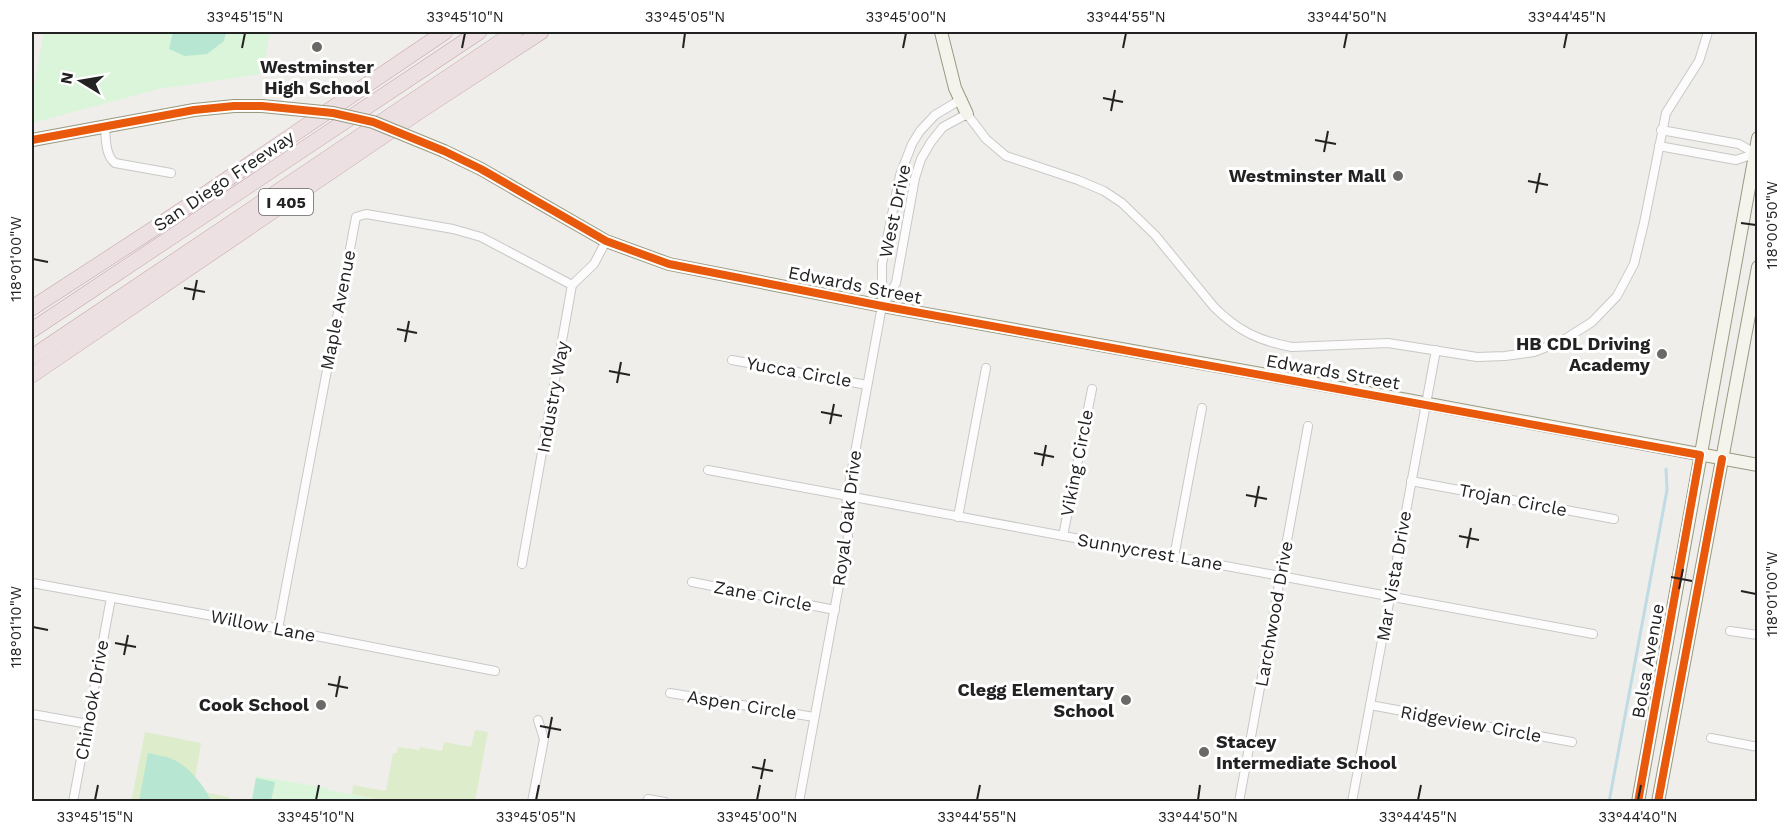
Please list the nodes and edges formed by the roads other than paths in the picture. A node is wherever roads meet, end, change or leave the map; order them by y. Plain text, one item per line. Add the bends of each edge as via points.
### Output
1 (445, 32) edge
2 (479, 32) edge
3 (515, 32) edge
4 (541, 32) edge
5 (941, 32) edge
6 (1708, 32) edge
7 (960, 100) junction
8 (967, 114) junction
9 (105, 127) junction
10 (1661, 130) junction
11 (1758, 138) edge
12 (32, 140) edge
13 (1659, 146) junction
14 (1756, 155) edge
15 (171, 173) dead end
16 (606, 241) junction
17 (1758, 267) edge
18 (572, 285) junction
19 (882, 306) junction
20 (32, 309) edge
21 (32, 330) edge
22 (1436, 350) junction
23 (32, 357) edge
24 (732, 360) dead end
25 (986, 368) dead end
26 (32, 375) edge
27 (867, 385) junction
28 (1092, 389) dead end
29 (1426, 404) junction
30 (1203, 408) dead end
31 (1308, 426) dead end
32 (1700, 454) junction
33 (1722, 459) junction
34 (1758, 465) edge
35 (708, 470) dead end
36 (1412, 481) junction
37 (847, 496) junction
38 (958, 517) junction
39 (1614, 519) dead end
40 (1063, 536) junction
41 (1174, 557) junction
42 (522, 564) dead end
43 (1281, 576) junction
44 (692, 582) dead end
45 (32, 583) edge
46 (1390, 597) junction
47 (111, 598) junction
48 (835, 610) junction
49 (278, 629) junction
50 (1730, 631) dead end
51 (1593, 634) dead end
52 (1758, 635) edge
53 (495, 671) dead end
54 (670, 693) dead end
55 (1370, 705) junction
56 (32, 714) edge
57 (814, 717) junction
58 (538, 720) dead end
59 (88, 724) junction
60 (1711, 738) dead end
61 (1572, 742) dead end
62 (1758, 747) edge
63 (648, 799) dead end
64 (73, 801) edge
65 (532, 801) edge
66 (665, 801) edge
67 (799, 801) edge
68 (1239, 801) edge
69 (1352, 801) edge
70 (1638, 801) edge
71 (1658, 801) edge

1 - 20 highway, San Diego Freeway / I 405
2 - 21 highway
3 - 23 highway
4 - 26 highway, I 405
5 - 7 street
6 - 10 street via 1699,61 1666,113
7 - 8 street
7 - 19 street, West Drive via 935,115 920,131 906,158 882,264
8 - 19 street, West Drive via 943,127 921,159 896,283
8 - 22 street via 986,139 1006,156 1078,180 1122,203 1155,235 1224,318 1246,333 1292,347 1388,343
9 - 12 street, Edwards Street
9 - 15 street via 108,153 115,163
9 - 16 street, Edwards Street, bridge via 234,106 333,113 373,122 481,169
10 - 13 street
10 - 14 street via 1739,144
11 - 14 street, Bolsa Avenue
13 - 14 street via 1736,160
13 - 22 street via 1634,264 1617,296 1601,314 1562,341 1534,352 1477,357
14 - 32 street, Bolsa Avenue
16 - 18 street via 594,264
16 - 19 street, Edwards Street via 669,264
17 - 33 street, Bolsa Avenue
18 - 42 street, Industry Way
18 - 49 street, Maple Avenue via 481,237 366,214 356,217
19 - 27 street, Royal Oak Drive
19 - 29 street, Edwards Street
22 - 29 street, Mar Vista Drive
24 - 27 street, Yucca Circle
25 - 38 street
27 - 37 street, Royal Oak Drive
28 - 40 street, Viking Circle
29 - 32 street, Edwards Street
29 - 36 street, Mar Vista Drive
30 - 41 street
31 - 43 street, Larchwood Drive
32 - 33 street, Edwards Street
32 - 70 street, Bolsa Avenue
33 - 34 street, Edwards Street
33 - 71 street, Bolsa Avenue
35 - 37 street, Sunnycrest Lane
36 - 39 street, Trojan Circle
36 - 46 street, Mar Vista Drive
37 - 38 street, Sunnycrest Lane
37 - 48 street, Royal Oak Drive via 848,536
38 - 40 street, Sunnycrest Lane
40 - 41 street, Sunnycrest Lane
41 - 43 street, Sunnycrest Lane
43 - 46 street, Sunnycrest Lane
43 - 68 street, Larchwood Drive
44 - 48 street, Zane Circle
45 - 47 street, Willow Lane
46 - 51 street, Sunnycrest Lane
46 - 55 street, Mar Vista Drive
47 - 49 street, Willow Lane
47 - 59 street, Chinook Drive
48 - 57 street, Royal Oak Drive
49 - 53 street, Willow Lane
50 - 52 street
54 - 57 street, Aspen Circle
55 - 61 street, Ridgeview Circle
55 - 69 street, Mar Vista Drive
56 - 59 street
57 - 67 street, Royal Oak Drive
58 - 65 street via 544,739
59 - 64 street, Chinook Drive
60 - 62 street
63 - 66 street

